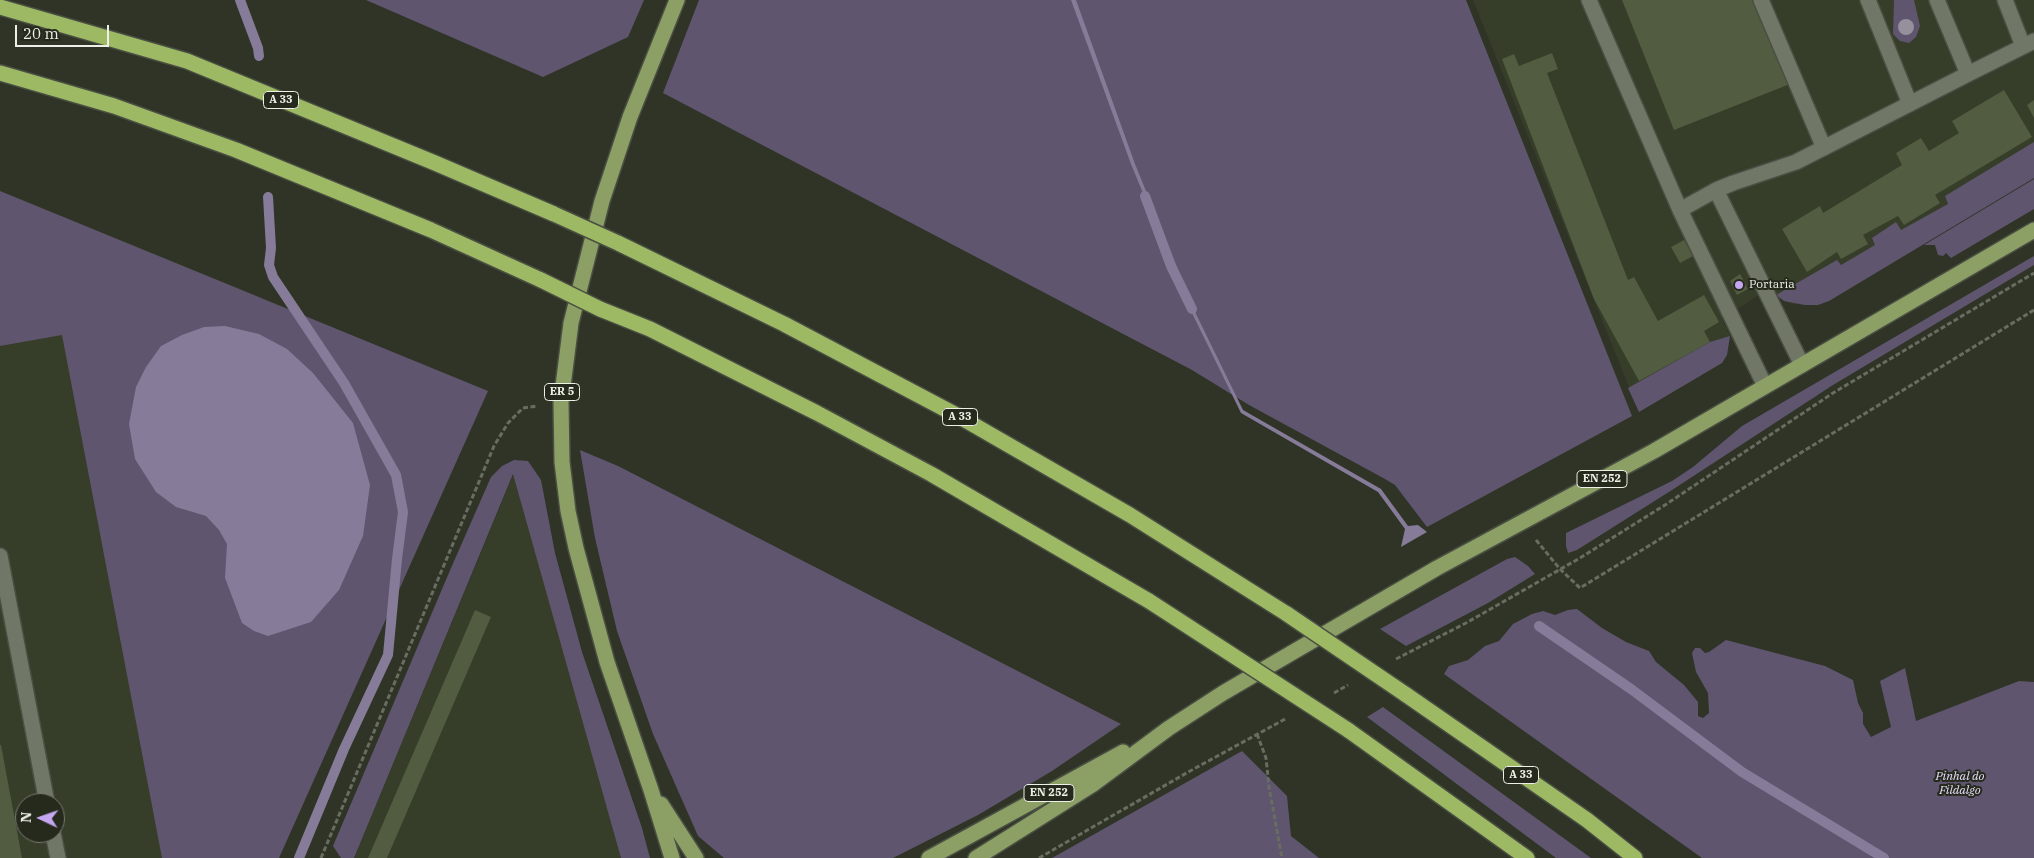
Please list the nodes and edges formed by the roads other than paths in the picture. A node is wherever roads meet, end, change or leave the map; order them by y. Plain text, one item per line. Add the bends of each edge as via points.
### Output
1 (677, 0) edge
2 (1589, 0) edge
3 (1761, 0) edge
4 (1868, 0) edge
5 (1938, 0) edge
6 (2005, 0) edge
7 (0, 7) edge
8 (2029, 44) edge
9 (0, 73) edge
10 (1968, 74) junction
11 (1910, 104) junction
12 (1824, 148) junction
13 (1716, 190) junction
14 (1680, 210) junction
15 (2034, 230) edge
16 (1802, 365) junction
17 (1765, 386) junction
18 (0, 556) edge
19 (1169, 728) junction
20 (651, 790) junction
21 (45, 793) edge
22 (55, 843) edge
23 (696, 855) edge
24 (58, 858) edge
25 (665, 858) edge
26 (672, 858) edge
27 (929, 858) edge
28 (976, 858) edge
29 (1527, 858) edge
30 (1635, 858) edge

1 - 20 main road, ER 5 via 630,117 602,201 571,323 561,402 562,462 574,541 609,668
2 - 14 lane
3 - 12 lane
4 - 11 lane
5 - 10 lane
6 - 8 lane
7 - 30 highway, A 33, bridge via 187,62 554,214 784,324 930,400 1130,515 1287,614 1405,694 1587,820
8 - 10 lane
9 - 29 highway, bridge via 114,106 236,150 431,230 650,330 817,413 931,474 1149,601 1348,730
10 - 11 lane
11 - 12 lane
12 - 13 lane via 1796,162
13 - 14 lane
13 - 16 lane
14 - 17 lane
15 - 16 main road, EN 252
16 - 17 main road, EN 252
17 - 19 main road, EN 252 via 1353,617
18 - 21 lane
19 - 27 main road, EN 252
19 - 28 main road, EN 252 via 1092,785
20 - 23 main road, ER 5
20 - 25 main road
20 - 26 main road
22 - 24 lane

